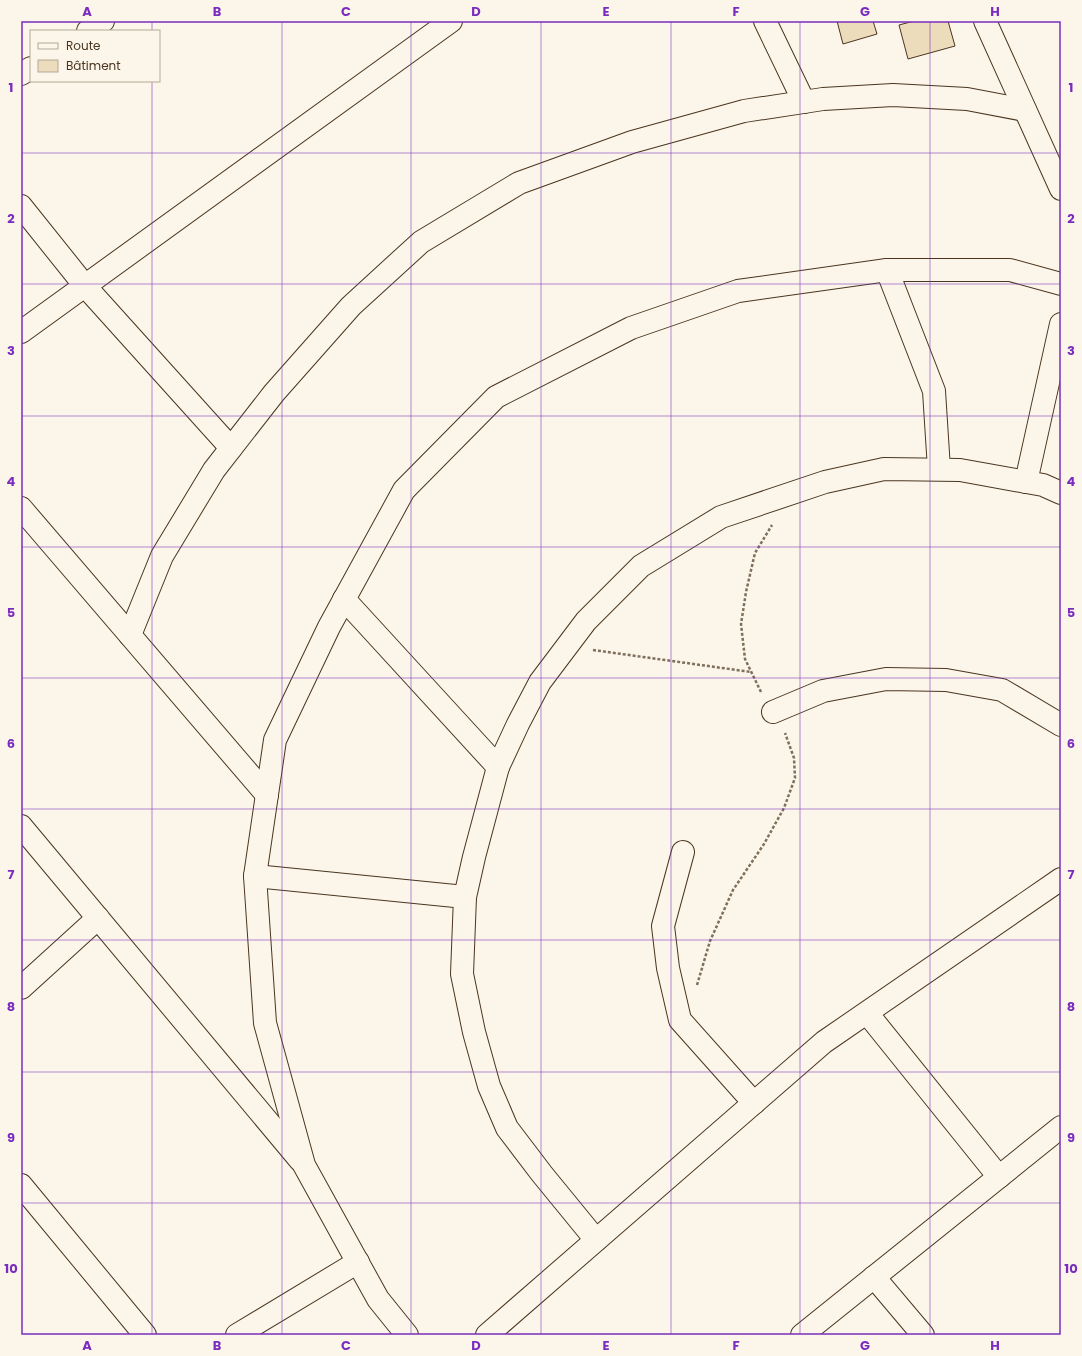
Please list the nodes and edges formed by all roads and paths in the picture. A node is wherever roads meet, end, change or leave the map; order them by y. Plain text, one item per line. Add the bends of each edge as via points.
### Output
1 (103, 21) edge
2 (451, 21) edge
3 (764, 21) edge
4 (985, 21) edge
5 (90, 30) edge
6 (30, 69) edge
7 (21, 74) edge
8 (804, 102) junction
9 (1025, 110) junction
10 (1061, 190) edge
11 (21, 206) edge
12 (887, 270) junction
13 (1061, 284) edge
14 (84, 286) junction
15 (1061, 324) edge
16 (21, 332) edge
17 (231, 448) junction
18 (939, 469) junction
19 (1026, 482) junction
20 (1061, 493) edge
21 (22, 512) edge
22 (775, 522) dead end
23 (344, 598) junction
24 (130, 635) junction
25 (567, 646) junction
26 (751, 672) junction
27 (773, 712) junction
28 (1061, 725) edge
29 (498, 767) junction
30 (267, 795) junction
31 (21, 826) edge
32 (682, 852) dead end
33 (255, 876) junction
34 (1061, 879) edge
35 (465, 897) junction
36 (98, 918) junction
37 (21, 988) edge
38 (695, 992) dead end
39 (867, 1012) junction
40 (754, 1103) junction
41 (1061, 1127) edge
42 (304, 1165) junction
43 (998, 1177) junction
44 (21, 1185) edge
45 (596, 1240) junction
46 (358, 1262) junction
47 (874, 1277) junction
48 (145, 1335) edge
49 (237, 1335) edge
50 (407, 1335) edge
51 (487, 1335) edge
52 (802, 1335) edge
53 (923, 1335) edge

1 - 5 street
2 - 14 street
3 - 8 street
4 - 9 street
6 - 7 street
8 - 9 street via 893,96 967,99
8 - 17 street via 744,112 632,142 519,184 421,242 350,306 274,393
9 - 10 street
11 - 14 street
12 - 13 street via 1010,270
12 - 18 street via 934,391
12 - 23 street via 738,290 631,328 496,397 404,490
14 - 16 street
14 - 17 street
15 - 19 street
17 - 24 street via 214,470 162,556
18 - 19 street via 960,470
18 - 25 street via 876,470 825,482 721,517 642,566 586,621
19 - 20 street via 1043,485
21 - 24 street
22 - 26 path via 755,553 741,624 745,659
23 - 29 street
23 - 30 street via 275,740
24 - 30 street
25 - 26 path
25 - 29 street via 540,682
26 - 27 path
27 - 28 street via 823,691 886,679 946,680 1002,690
27 - 38 path via 785,733 794,758 795,778 784,808 764,844 733,890 710,941
29 - 35 street
30 - 33 street
31 - 36 street
32 - 40 street via 663,926 668,968 680,1020
33 - 35 street
33 - 42 street via 265,1024
34 - 39 street
35 - 45 street via 462,974 489,1086 508,1128
36 - 37 street
36 - 42 street
39 - 40 street via 824,1042
39 - 43 street
40 - 45 street
41 - 43 street
42 - 46 street
43 - 47 street
44 - 48 street
45 - 51 street
46 - 49 street
46 - 50 street via 378,1299
47 - 52 street
47 - 53 street

